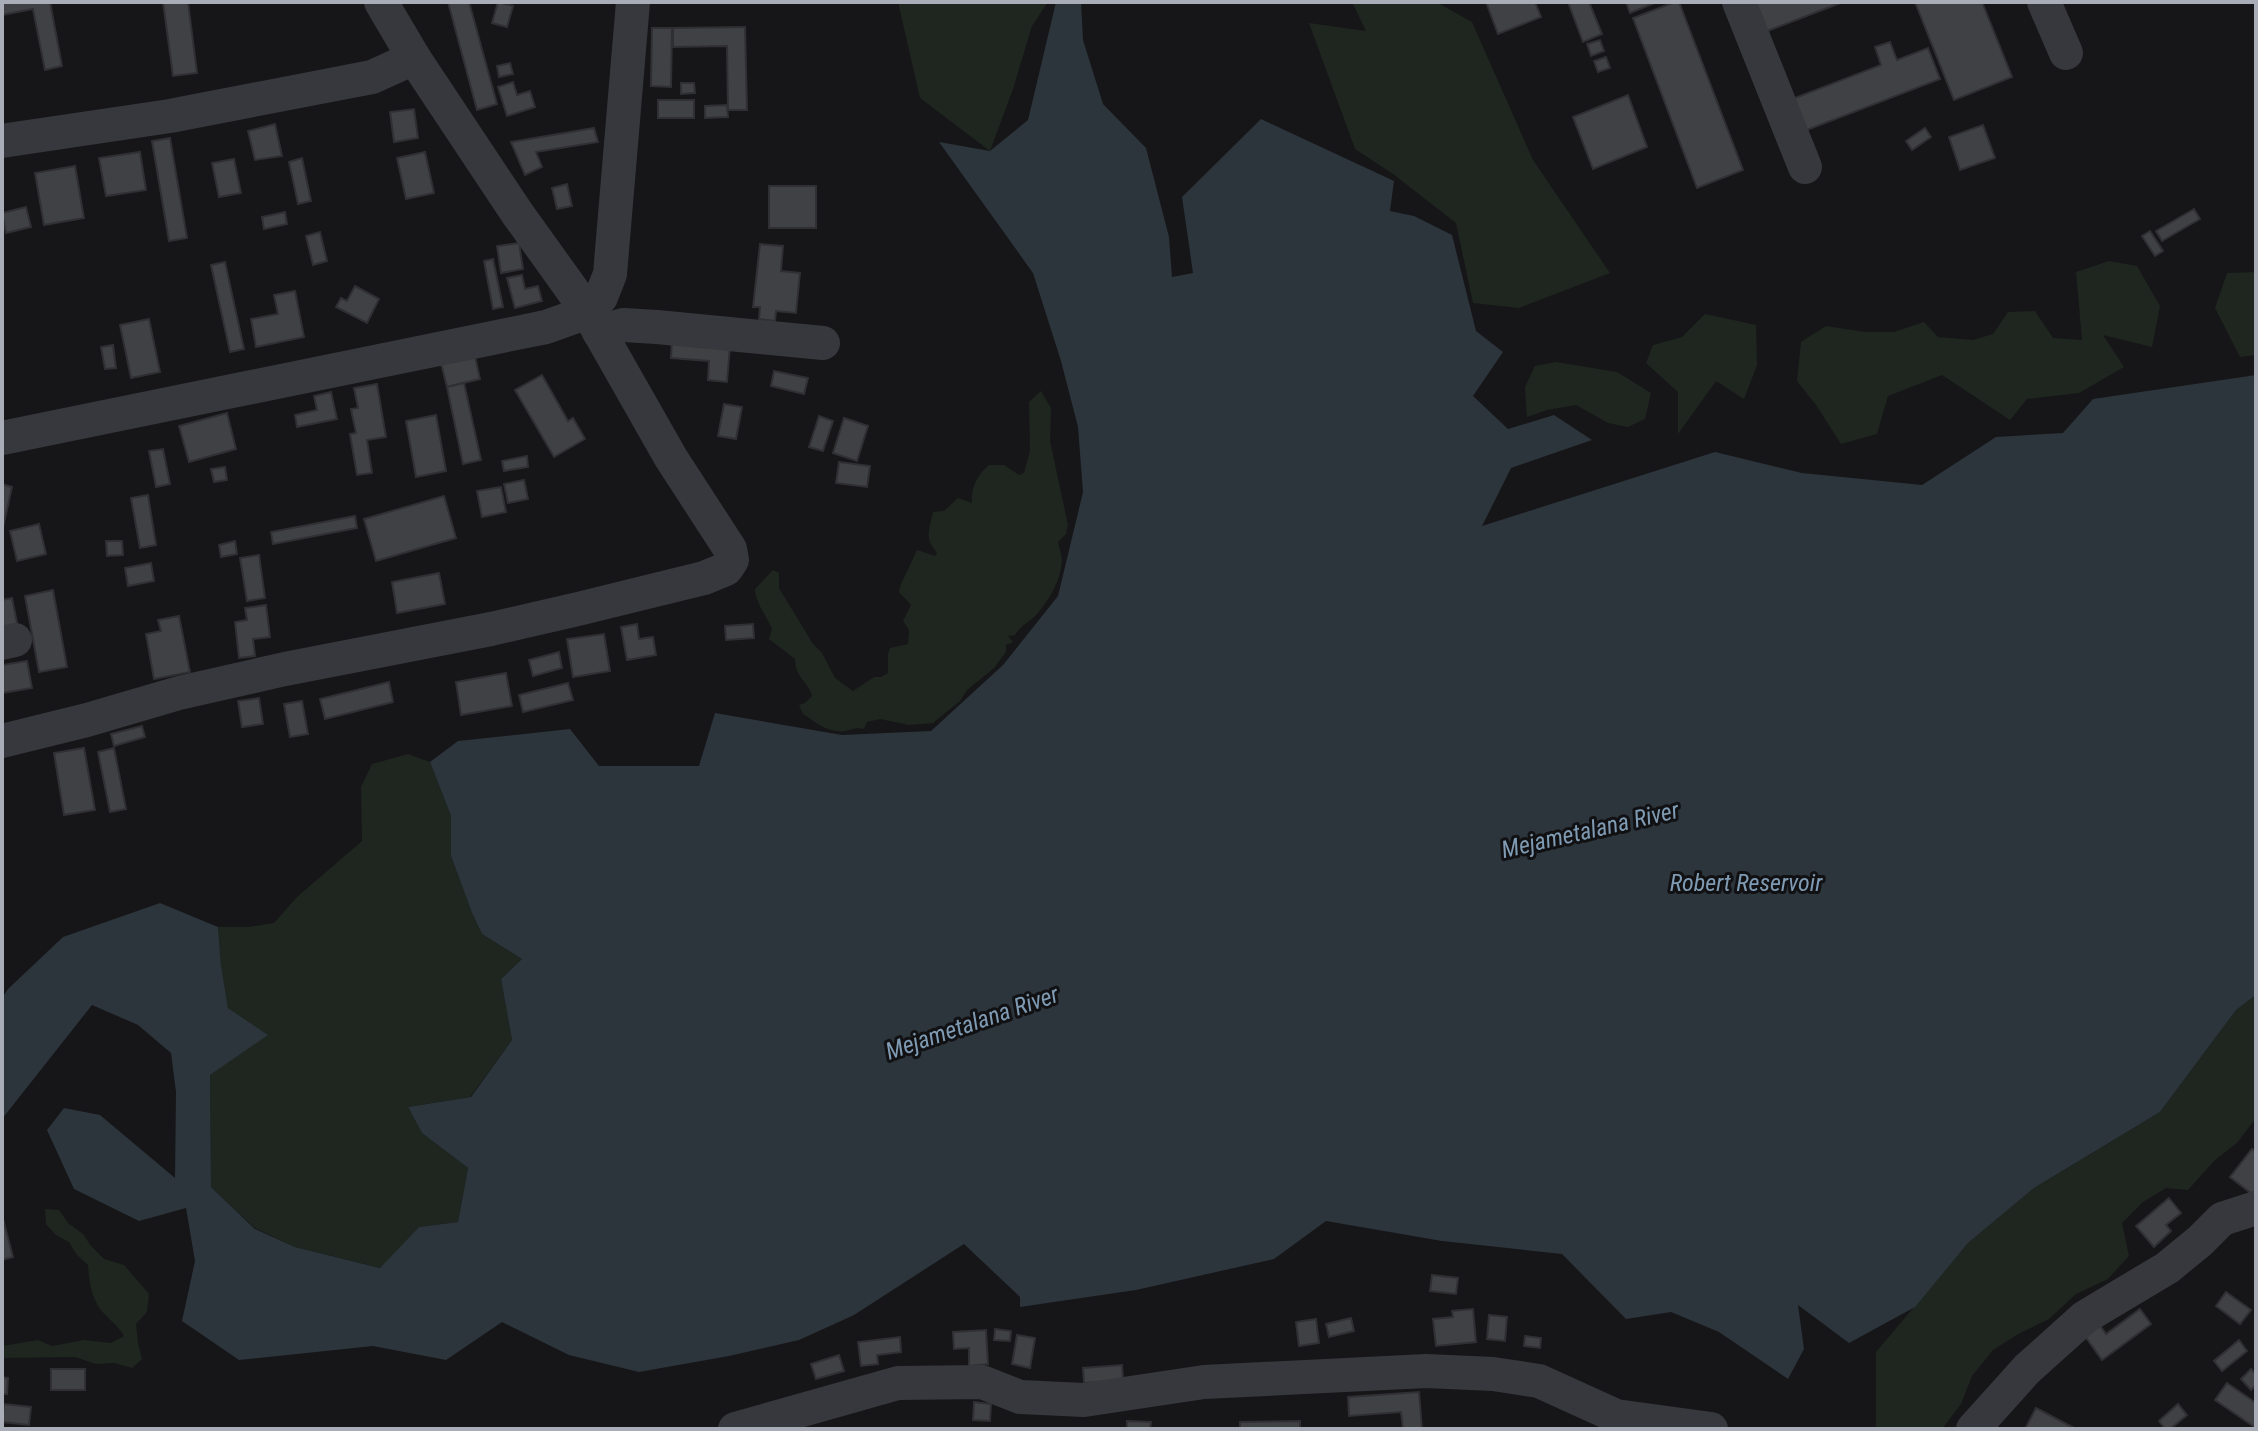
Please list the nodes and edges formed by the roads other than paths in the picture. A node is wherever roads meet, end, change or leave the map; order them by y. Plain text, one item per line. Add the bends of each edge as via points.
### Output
1 (381, 2) edge
2 (633, 2) edge
3 (1739, 2) edge
4 (2044, 2) edge
5 (2066, 53) dead end
6 (414, 58) junction
7 (2, 141) edge
8 (1805, 167) dead end
9 (594, 322) junction
10 (823, 343) dead end
11 (2, 438) edge
12 (2, 741) edge
13 (2256, 1208) edge
14 (735, 1429) edge
15 (1711, 1429) edge
16 (1973, 1429) edge

1 - 6 street
2 - 9 street via 610,274
3 - 8 street
4 - 5 street
6 - 7 street via 372,77 170,116
6 - 9 street
9 - 10 street
9 - 11 street via 546,327
9 - 12 street via 730,549 732,560 726,569 491,629 179,693
13 - 16 street via 2222,1219 2167,1268 2085,1317 2027,1369
14 - 15 street via 898,1383 982,1382 1020,1397 1084,1400 1204,1382 1426,1371 1539,1381 1616,1416

